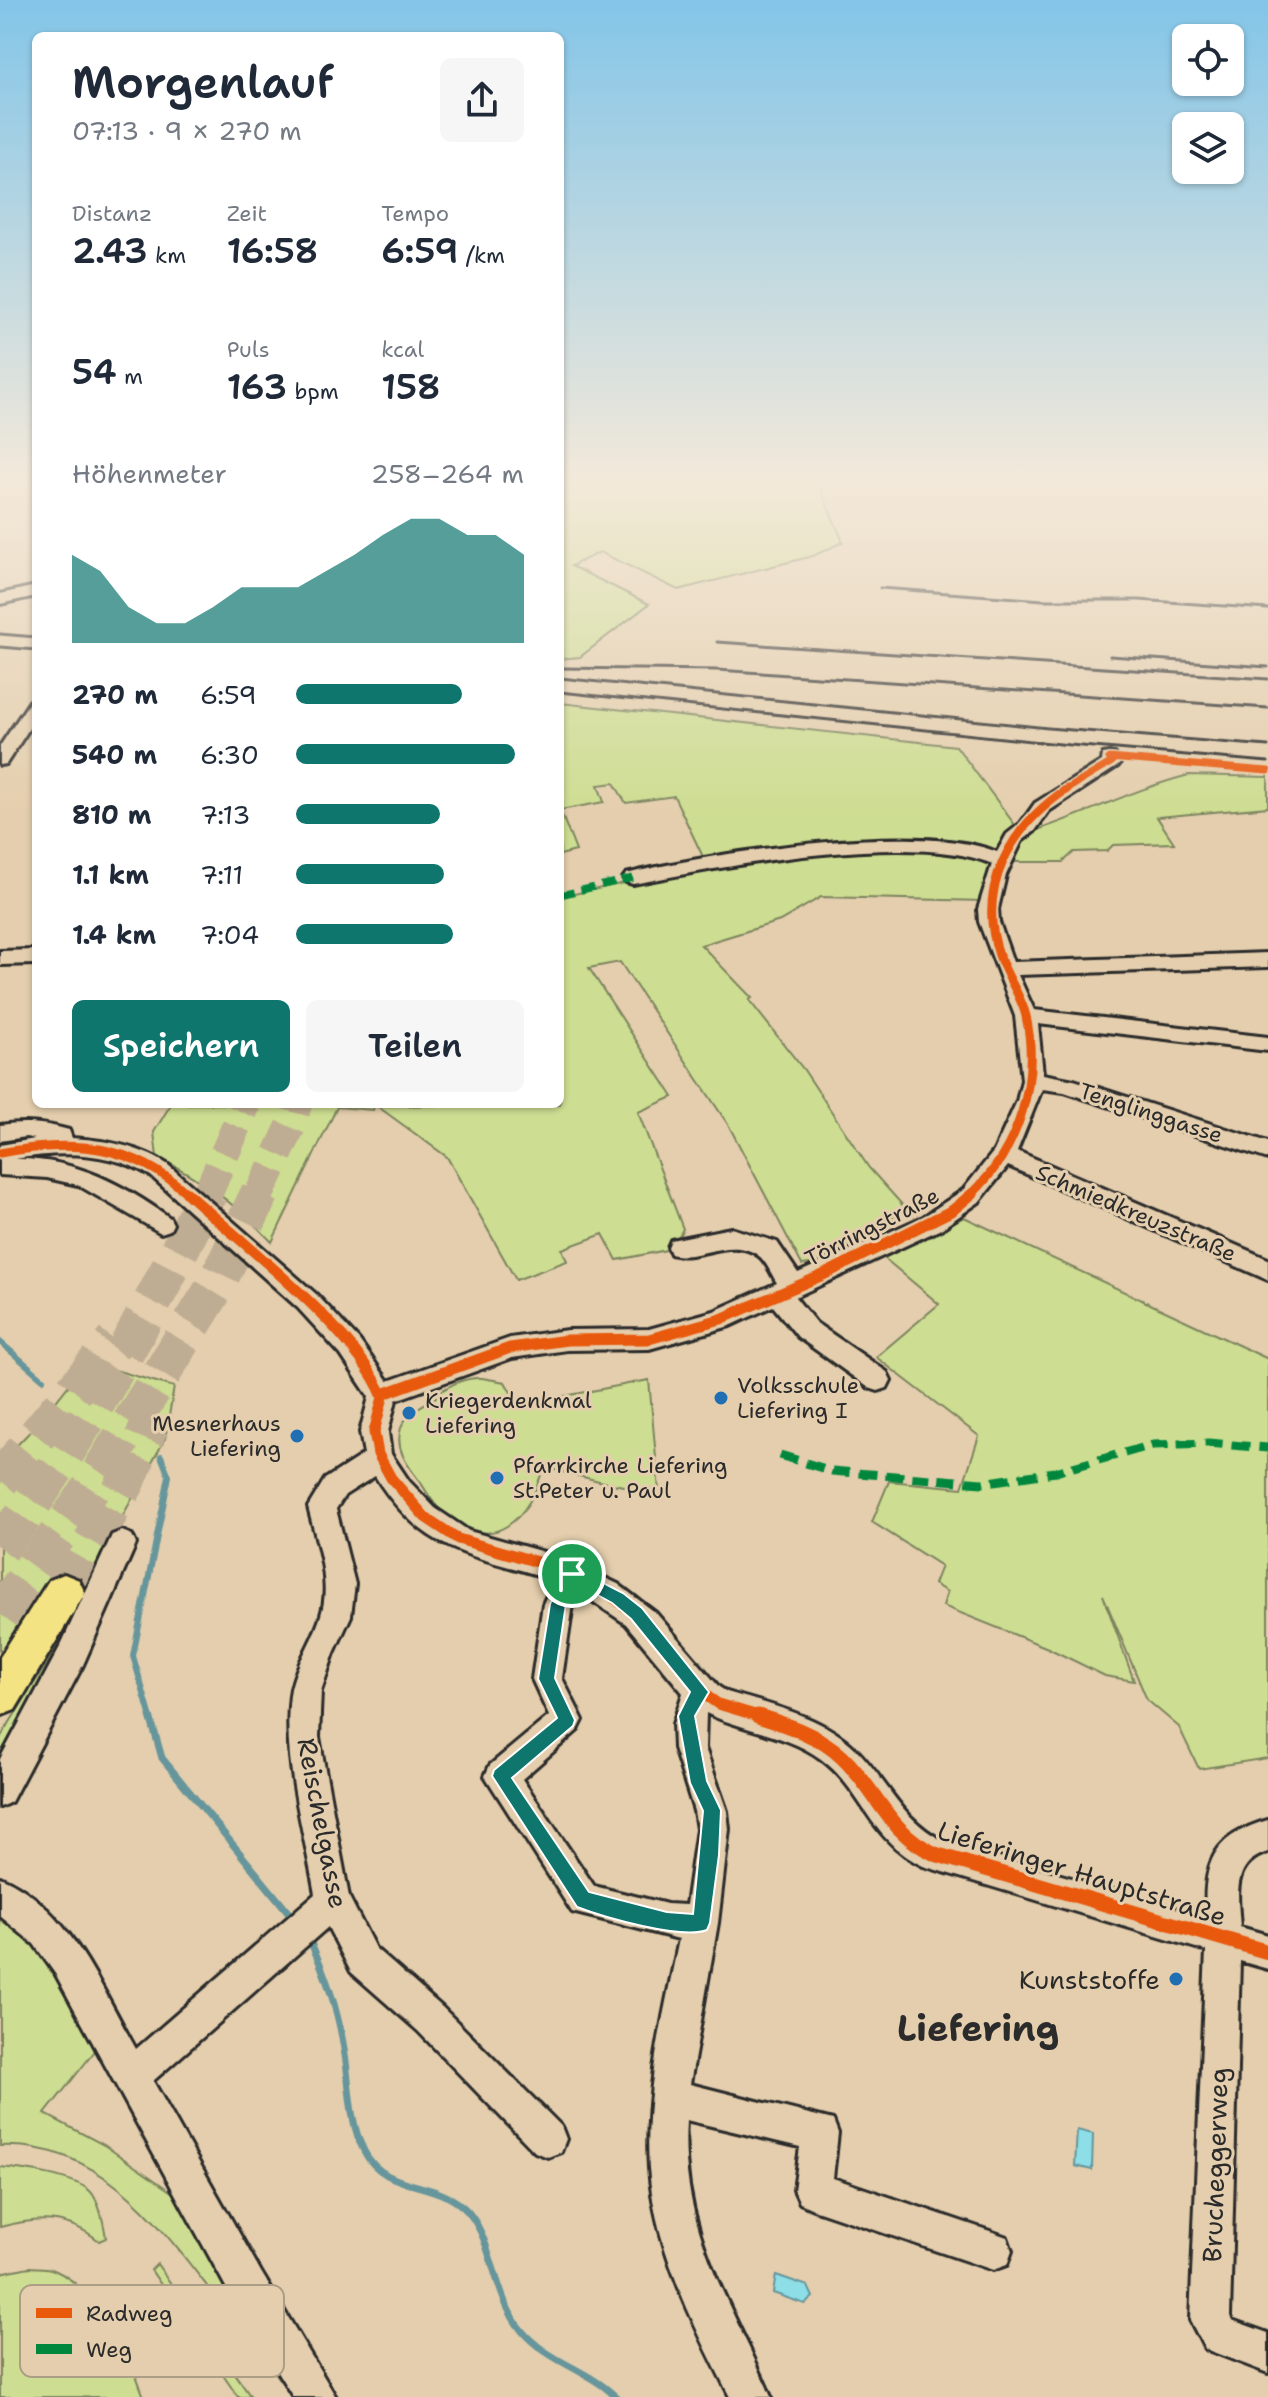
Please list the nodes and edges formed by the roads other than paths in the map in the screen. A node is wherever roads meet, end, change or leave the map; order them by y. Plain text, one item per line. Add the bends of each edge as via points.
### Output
1 (32, 592) edge
2 (0, 599) edge
3 (32, 599) edge
4 (0, 606) edge
5 (32, 711) edge
6 (1109, 758) dead end
7 (0, 760) edge
8 (1002, 861) junction
9 (633, 878) dead end
10 (32, 957) edge
11 (0, 958) edge
12 (1268, 960) edge
13 (1005, 969) junction
14 (1026, 1016) junction
15 (1268, 1044) edge
16 (1033, 1080) junction
17 (0, 1133) edge
18 (94, 1146) junction
19 (1268, 1151) edge
20 (0, 1153) edge
21 (1004, 1155) junction
22 (0, 1167) edge
23 (161, 1224) dead end
24 (680, 1247) dead end
25 (1268, 1270) edge
26 (786, 1292) junction
27 (878, 1380) dead end
28 (383, 1394) junction
29 (377, 1460) junction
30 (122, 1544) dead end
31 (572, 1574) junction
32 (64, 1593) tunnel mouth
33 (701, 1692) junction
34 (0, 1696) edge
35 (0, 1791) edge
36 (1268, 1836) edge
37 (0, 1894) edge
38 (313, 1919) junction
39 (701, 1923) junction
40 (1224, 1939) junction
41 (1268, 1952) edge
42 (131, 2077) junction
43 (671, 2098) junction
44 (548, 2139) dead end
45 (993, 2251) dead end
46 (246, 2285) edge
47 (284, 2346) edge
48 (1268, 2353) edge
49 (316, 2397) edge
50 (751, 2397) edge

1 - 2 street
3 - 4 street
5 - 7 street
6 - 8 street, Törringstraße via 1112,762 1042,807 1014,838
8 - 9 street via 965,847 851,847 749,857
8 - 13 street, Törringstraße via 988,915
10 - 11 street
12 - 13 street
13 - 14 street, Törringstraße
14 - 15 street
14 - 16 street, Törringstraße
16 - 19 street, Tenglinggasse via 1066,1085
16 - 21 street, Törringstraße
17 - 18 street via 26,1129
18 - 20 street via 52,1145
18 - 28 street via 140,1159 172,1181 311,1308
21 - 25 street, Schmiedkreuzstraße
21 - 26 street, Törringstraße via 953,1210
22 - 23 street via 41,1168 89,1179 119,1193
24 - 26 street via 731,1237 768,1249
26 - 27 street via 807,1330
26 - 28 street, Törringstraße via 721,1319 649,1339 567,1340 510,1348
28 - 29 street via 373,1433
29 - 31 street, Lieferinger Hauptstraße via 443,1532
29 - 38 street, Reischelgasse via 335,1487 322,1507 340,1584 336,1616 306,1691 303,1737
30 - 35 street via 72,1655
31 - 33 street, Lieferinger Hauptstraße via 637,1614
31 - 39 street via 558,1604 547,1679 567,1720 501,1776 584,1900 667,1921
32 - 34 highway
33 - 39 street via 687,1716 699,1783 712,1810
33 - 40 street, Lieferinger Hauptstraße via 718,1704 833,1749 915,1845
36 - 40 street, Brucheggerweg via 1240,1845 1226,1865
37 - 42 street via 46,1932
38 - 42 street
38 - 44 street, Reischelgasse via 430,2019
39 - 43 street
40 - 41 street, Lieferinger Hauptstraße
40 - 48 street, Brucheggerweg via 1210,2320 1219,2335
42 - 46 street
43 - 45 street via 820,2133 813,2190
43 - 50 street via 670,2178 683,2247
47 - 49 street

